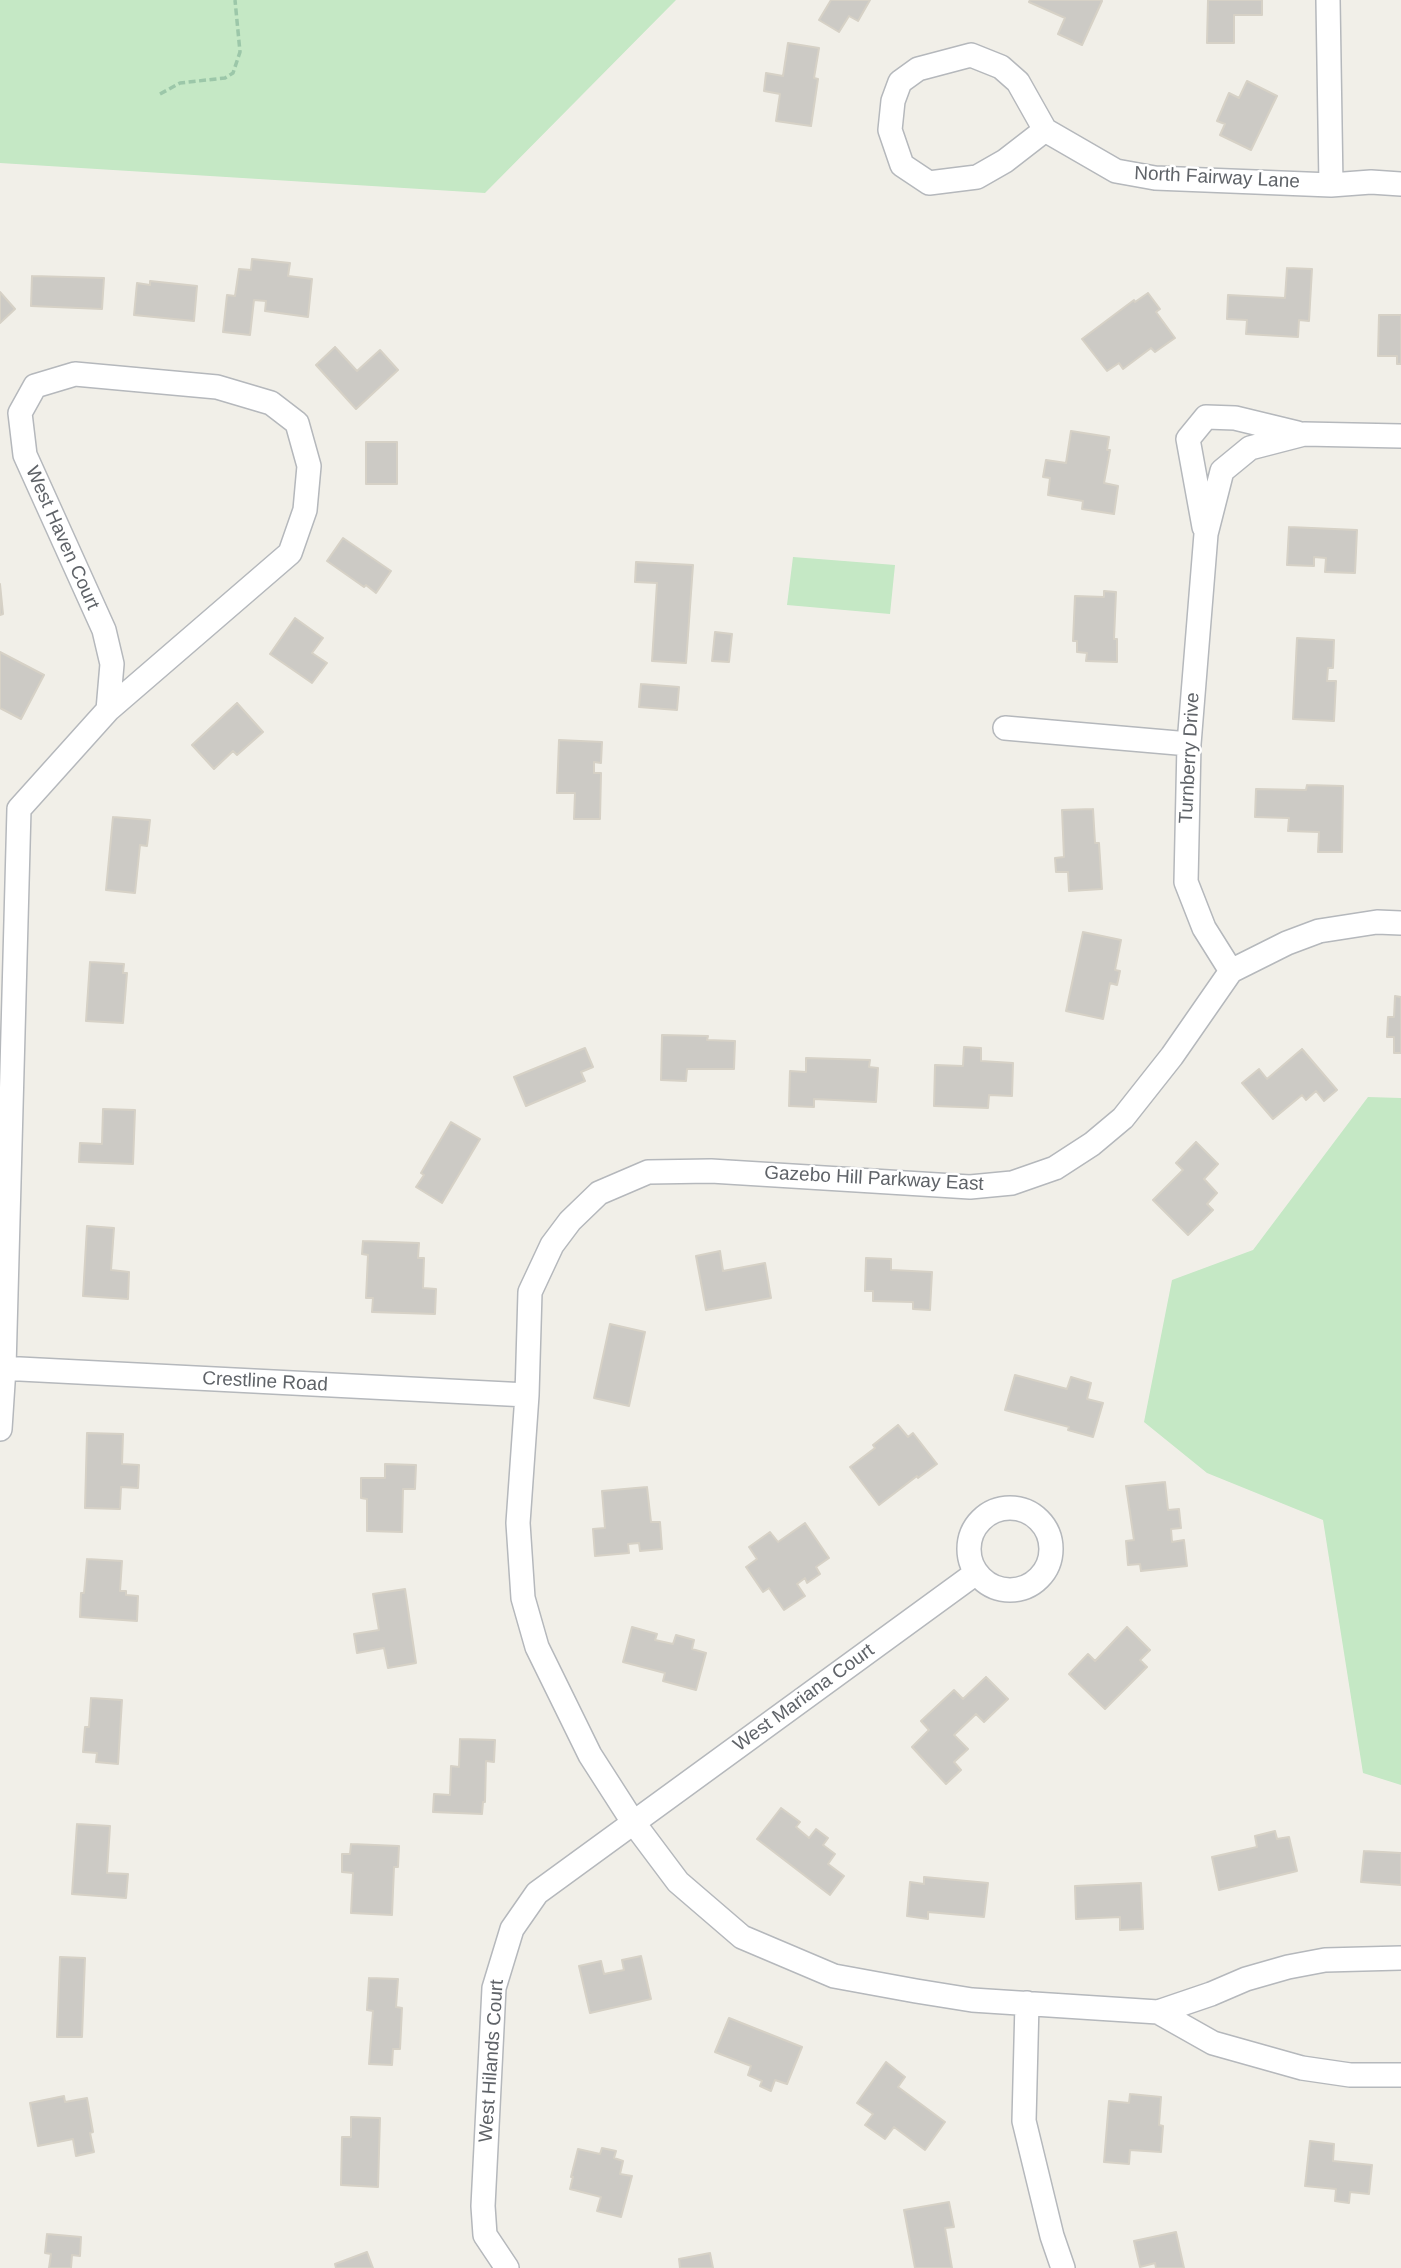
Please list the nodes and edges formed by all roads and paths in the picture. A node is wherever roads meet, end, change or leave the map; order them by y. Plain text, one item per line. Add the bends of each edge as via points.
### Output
1 (235, 0) edge
2 (1328, 0) edge
3 (160, 94) dead end
4 (1045, 130) junction
5 (1331, 184) junction
6 (1401, 184) edge
7 (1304, 434) junction
8 (1401, 436) edge
9 (1206, 534) junction
10 (108, 710) junction
11 (1005, 728) dead end
12 (1189, 744) junction
13 (9, 807) edge
14 (1401, 923) edge
15 (1231, 971) junction
16 (2, 1368) edge
17 (527, 1395) junction
18 (0, 1429) edge
19 (976, 1573) dead end
20 (633, 1822) junction
21 (1401, 1958) edge
22 (1027, 2003) junction
23 (1158, 2012) junction
24 (1401, 2075) edge
25 (507, 2268) edge
26 (1063, 2268) edge

1 - 3 path via 240,52 233,73 225,78 180,82
2 - 5 street
4 - 4 street via 1018,82 1001,67 971,55 918,69 900,82 890,131 902,165 929,183 977,177
4 - 5 street, North Fairway Lane via 1116,171 1155,177
5 - 6 street, North Fairway Lane
7 - 8 street, Turnberry Drive
7 - 9 street, Turnberry Drive via 1250,448 1222,471
7 - 9 street, Turnberry Drive via 1235,418 1206,417 1188,439
9 - 12 street, Turnberry Drive
10 - 10 street, West Haven Court via 290,553 305,510 309,466 297,423 271,403 217,387 75,374 34,386 20,413 24,455 104,630 112,664
10 - 13 street, West Haven Court
11 - 12 street
12 - 15 street, Turnberry Drive via 1185,883 1204,928
13 - 16 street
14 - 15 street, Gazebo Hill Parkway East via 1377,922 1320,932
15 - 17 street, Gazebo Hill Parkway East via 1123,1118 1055,1168 1013,1183 970,1187 711,1171 648,1172 599,1193 552,1245 530,1293
16 - 17 street, Crestline Road
16 - 18 street
17 - 20 street, Gazebo Hill Parkway East via 518,1523 523,1598 537,1647 590,1755
19 - 20 street, West Mariana Court
20 - 22 street, Gazebo Hill Parkway East via 678,1882 742,1937 834,1976 972,2000
20 - 25 street, West Hilands Court via 537,1893 512,1929 494,1988 482,2206 485,2235
21 - 23 street via 1325,1960 1288,1967
22 - 23 street, Gazebo Hill Parkway East
22 - 26 street via 1024,2121
23 - 24 street via 1213,2043 1302,2068 1350,2075

